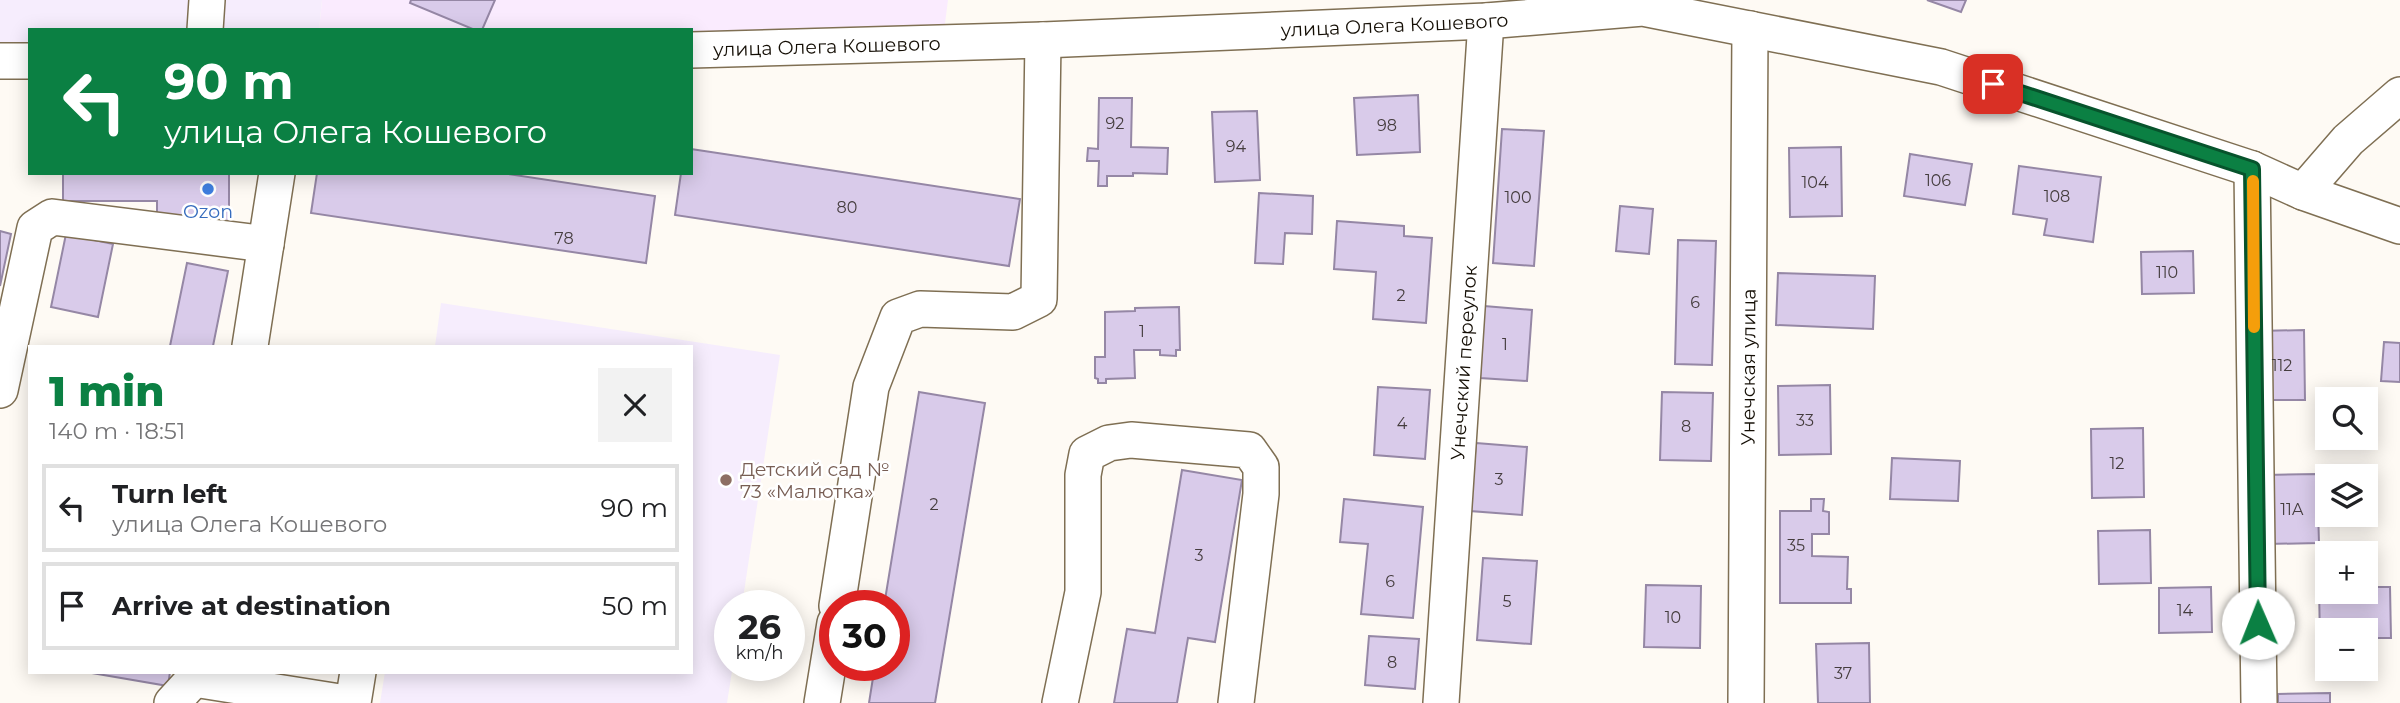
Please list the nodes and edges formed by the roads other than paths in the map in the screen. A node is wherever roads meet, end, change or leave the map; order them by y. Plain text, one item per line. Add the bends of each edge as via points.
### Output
1 (207, 0) edge
2 (1644, 4) edge
3 (1486, 21) junction
4 (205, 28) edge
5 (1750, 29) junction
6 (1043, 40) junction
7 (693, 51) edge
8 (0, 61) edge
9 (28, 61) edge
10 (2400, 95) edge
11 (2252, 169) junction
12 (276, 175) edge
13 (2303, 192) junction
14 (2400, 226) edge
15 (266, 244) junction
16 (7, 334) edge
17 (250, 345) edge
18 (0, 390) edge
19 (839, 590) edge
20 (358, 674) edge
21 (826, 681) edge
22 (187, 685) edge
23 (346, 703) edge
24 (353, 703) edge
25 (822, 703) edge
26 (1060, 703) edge
27 (1236, 703) edge
28 (1441, 703) edge
29 (1746, 703) edge
30 (2259, 703) edge

1 - 4 street
2 - 3 street, улица Олега Кошевого
2 - 5 street, улица Олега Кошевого
3 - 6 street, улица Олега Кошевого
3 - 28 street, Унечский переулок
5 - 11 street, улица Олега Кошевого via 1941,67
5 - 29 street, Унечская улица
6 - 7 street, улица Олега Кошевого
6 - 19 street via 1039,299 1013,312 920,309 898,317 871,387
8 - 9 street
10 - 13 street via 2348,140
11 - 13 street, улица Олега Кошевого
11 - 30 street
12 - 15 street
13 - 14 street, улица Олега Кошевого
15 - 16 street via 52,217 34,228
15 - 17 street
16 - 18 street
20 - 24 street
21 - 25 street
22 - 23 street
26 - 27 street via 1083,592 1087,454 1109,443 1131,440 1249,450 1261,467

